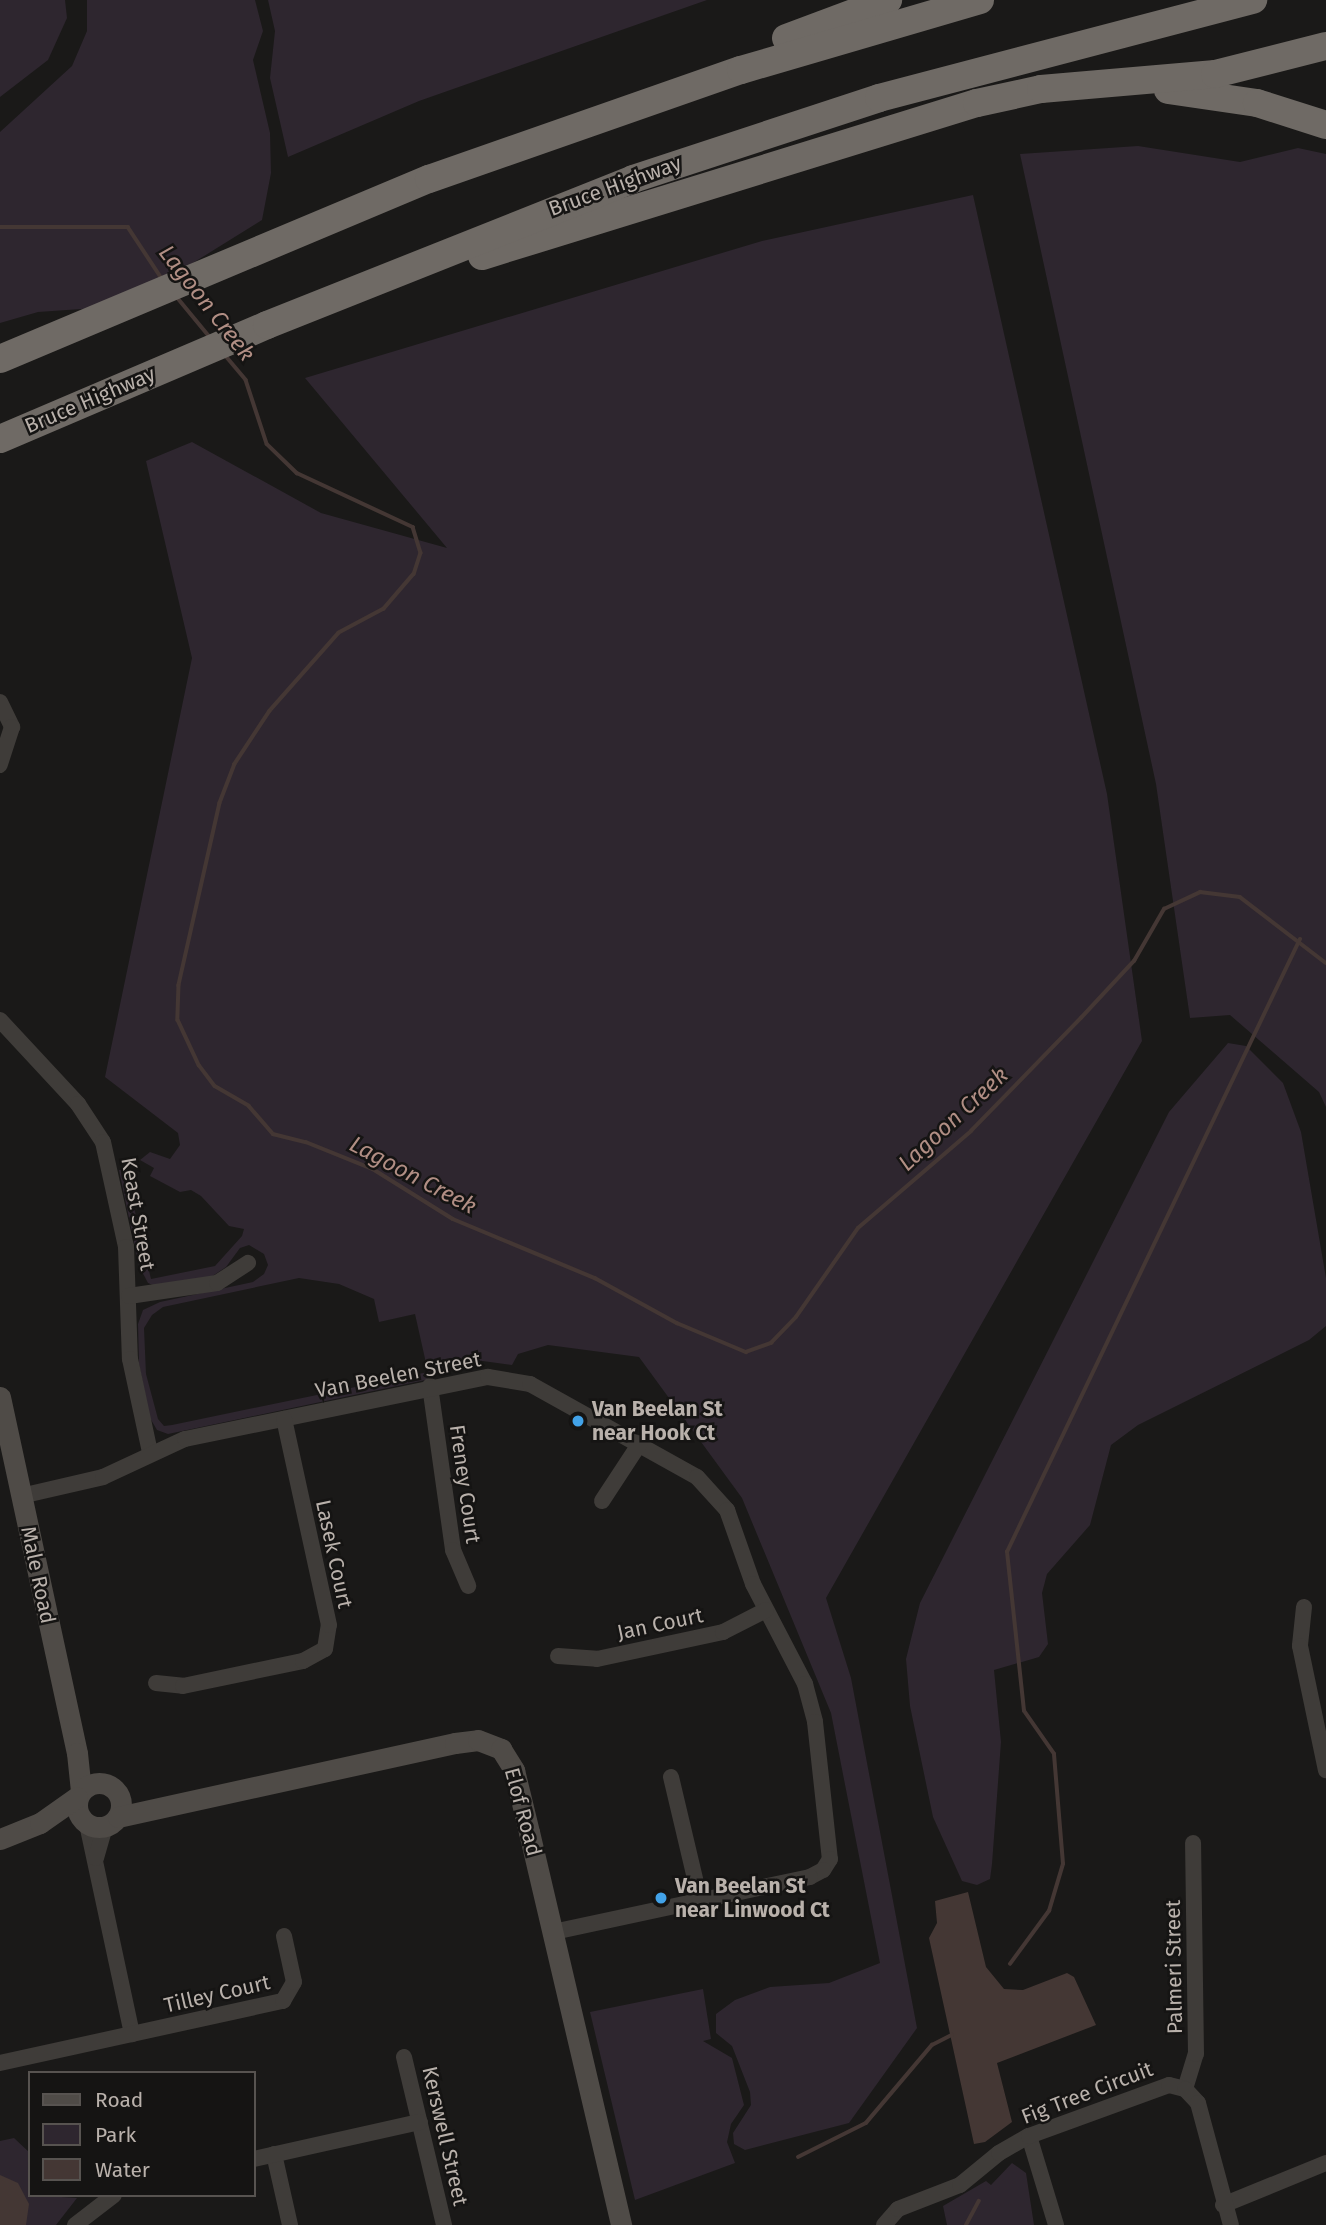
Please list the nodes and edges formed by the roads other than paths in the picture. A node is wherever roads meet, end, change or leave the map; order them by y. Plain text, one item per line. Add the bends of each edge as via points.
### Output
1 (887, 0) edge
2 (980, 0) edge
3 (1253, 0) edge
4 (1326, 46) edge
5 (741, 70) junction
6 (1103, 83) junction
7 (1326, 125) edge
8 (267, 325) junction
9 (0, 359) edge
10 (0, 439) edge
11 (0, 702) edge
12 (0, 765) edge
13 (0, 1020) edge
14 (248, 1263) dead end
15 (129, 1296) junction
16 (430, 1386) junction
17 (0, 1397) edge
18 (284, 1419) junction
19 (640, 1443) junction
20 (150, 1452) junction
21 (21, 1496) junction
22 (601, 1501) dead end
23 (468, 1586) dead end
24 (1304, 1607) dead end
25 (766, 1610) junction
26 (558, 1656) dead end
27 (156, 1683) dead end
28 (77, 1753) junction
29 (1326, 1770) edge
30 (671, 1777) dead end
31 (95, 1810) junction
32 (0, 1839) edge
33 (1192, 1843) dead end
34 (700, 1900) junction
35 (553, 1932) junction
36 (284, 1936) dead end
37 (132, 2034) junction
38 (404, 2057) dead end
39 (0, 2063) edge
40 (1185, 2088) junction
41 (420, 2122) junction
42 (1028, 2136) junction
43 (274, 2154) junction
44 (256, 2158) edge
45 (1326, 2163) edge
46 (111, 2197) edge
47 (1223, 2205) junction
48 (75, 2225) edge
49 (290, 2225) edge
50 (444, 2225) edge
51 (621, 2225) edge
52 (884, 2225) edge
53 (1056, 2225) edge
54 (1231, 2225) edge

1 - 5 highway via 771,44
2 - 5 highway
3 - 8 highway, Bruce Highway via 1009,61 764,134 561,205
4 - 6 highway via 1215,74
5 - 9 highway via 429,179
6 - 7 highway via 1219,96
6 - 8 highway via 1041,89 977,103 527,241 351,305
8 - 10 highway, Bruce Highway
11 - 12 street via 12,727
13 - 15 street, Keast Street via 78,1104 103,1142 127,1247
14 - 15 street via 217,1283
15 - 20 street, Keast Street via 130,1359
16 - 18 street, Van Beelen Street
16 - 19 street, Van Beelen Street via 488,1377 530,1384
16 - 23 street, Freney Court via 453,1550
17 - 21 street, Male Road
18 - 20 street, Van Beelen Street via 185,1439
18 - 27 street, Lasek Court via 329,1625 325,1649 303,1661 197,1683
19 - 22 street
19 - 25 street, Van Beelen Street via 697,1477 715,1494 735,1529
20 - 21 street, Van Beelen Street via 103,1477
21 - 28 street, Male Road
24 - 29 street via 1300,1646
25 - 26 street, Jan Court via 723,1632 597,1659
25 - 34 street, Van Beelen Street via 796,1663 815,1722 830,1859 810,1877
28 - 31 street, Male Road
28 - 31 street, Male Road via 102,1783
30 - 34 street
31 - 32 street via 40,1823
31 - 35 street, Elof Road via 152,1807 455,1743 487,1742 502,1749 514,1770
31 - 37 street via 95,1863
33 - 40 street, Palmeri Street via 1196,2054
34 - 35 street, Van Beelen Street
35 - 51 street, Elof Road
36 - 37 street, Tilley Court via 294,1982 283,2001
37 - 39 street, Tilley Court
38 - 41 street, Kerswell Street
40 - 42 street, Fig Tree Circuit via 1160,2086
40 - 47 street, Fig Tree Circuit via 1200,2109
41 - 43 street
41 - 50 street, Kerswell Street
42 - 52 street, Fig Tree Circuit via 999,2152 960,2185 898,2209
42 - 53 street
43 - 44 street
43 - 49 street
45 - 47 street
46 - 48 street
47 - 54 street, Fig Tree Circuit

